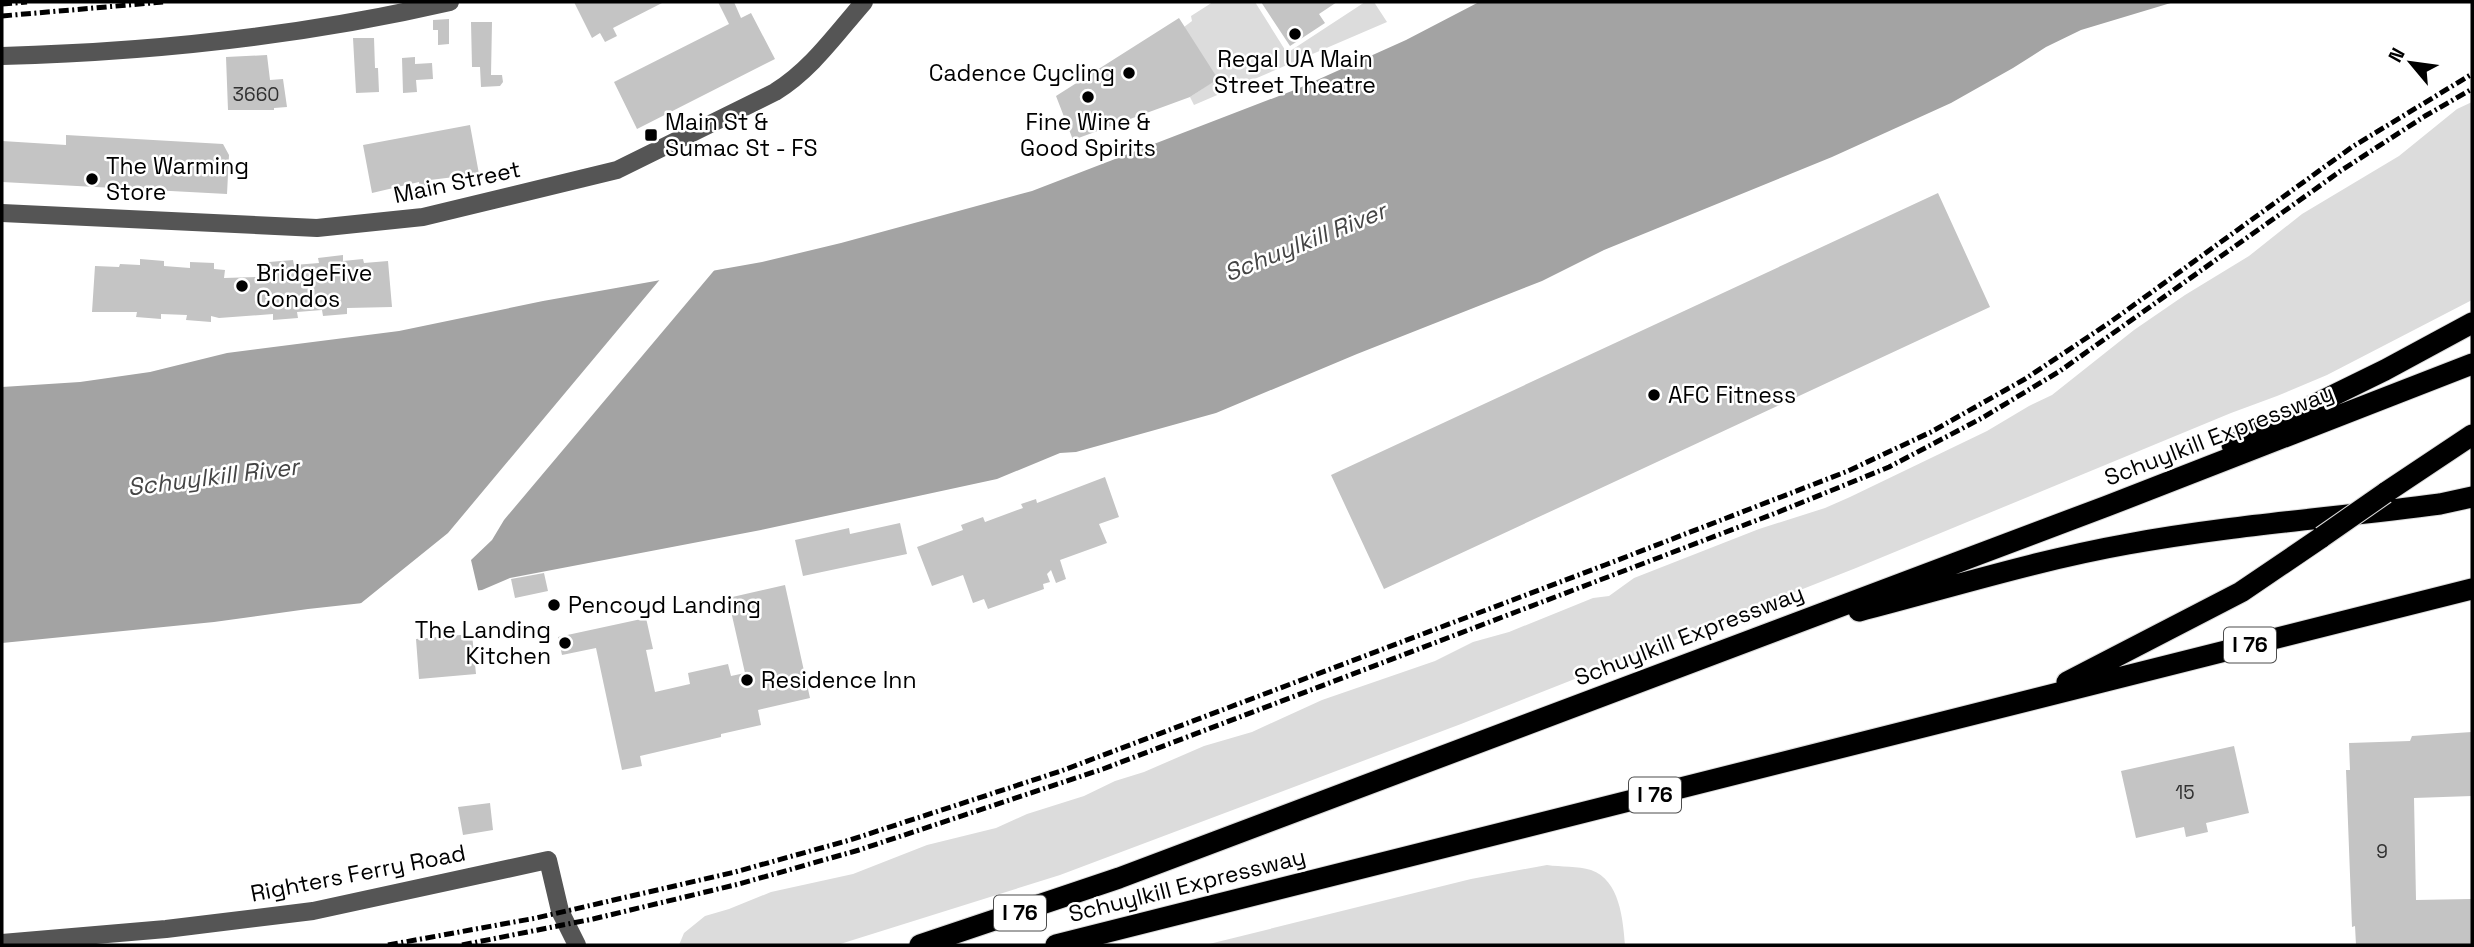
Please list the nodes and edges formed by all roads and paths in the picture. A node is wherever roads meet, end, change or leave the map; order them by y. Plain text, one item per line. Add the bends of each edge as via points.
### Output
1 (450, 2) edge
2 (864, 2) edge
3 (2, 56) edge
4 (2, 213) edge
5 (2472, 323) edge
6 (2472, 364) edge
7 (2472, 435) edge
8 (2472, 497) edge
9 (2107, 506) junction
10 (2470, 590) edge
11 (1749, 640) junction
12 (2035, 699) junction
13 (2, 943) edge
14 (577, 945) edge
15 (920, 945) edge
16 (1056, 945) edge

1 - 3 street via 278,35
2 - 4 street, Main Street via 799,75 723,120 617,170 448,212 317,228
5 - 9 highway
6 - 9 highway, Schuylkill Expressway / I 76
7 - 12 highway, bridge via 2241,592
8 - 11 highway via 2127,544
9 - 11 highway, Schuylkill Expressway / I 76
10 - 12 highway, Schuylkill Expressway / I 76
11 - 15 highway, Schuylkill Expressway / I 76 via 1119,878
12 - 16 highway, Schuylkill Expressway / I 76
13 - 14 street, Righters Ferry Road via 313,911 548,860 559,911

